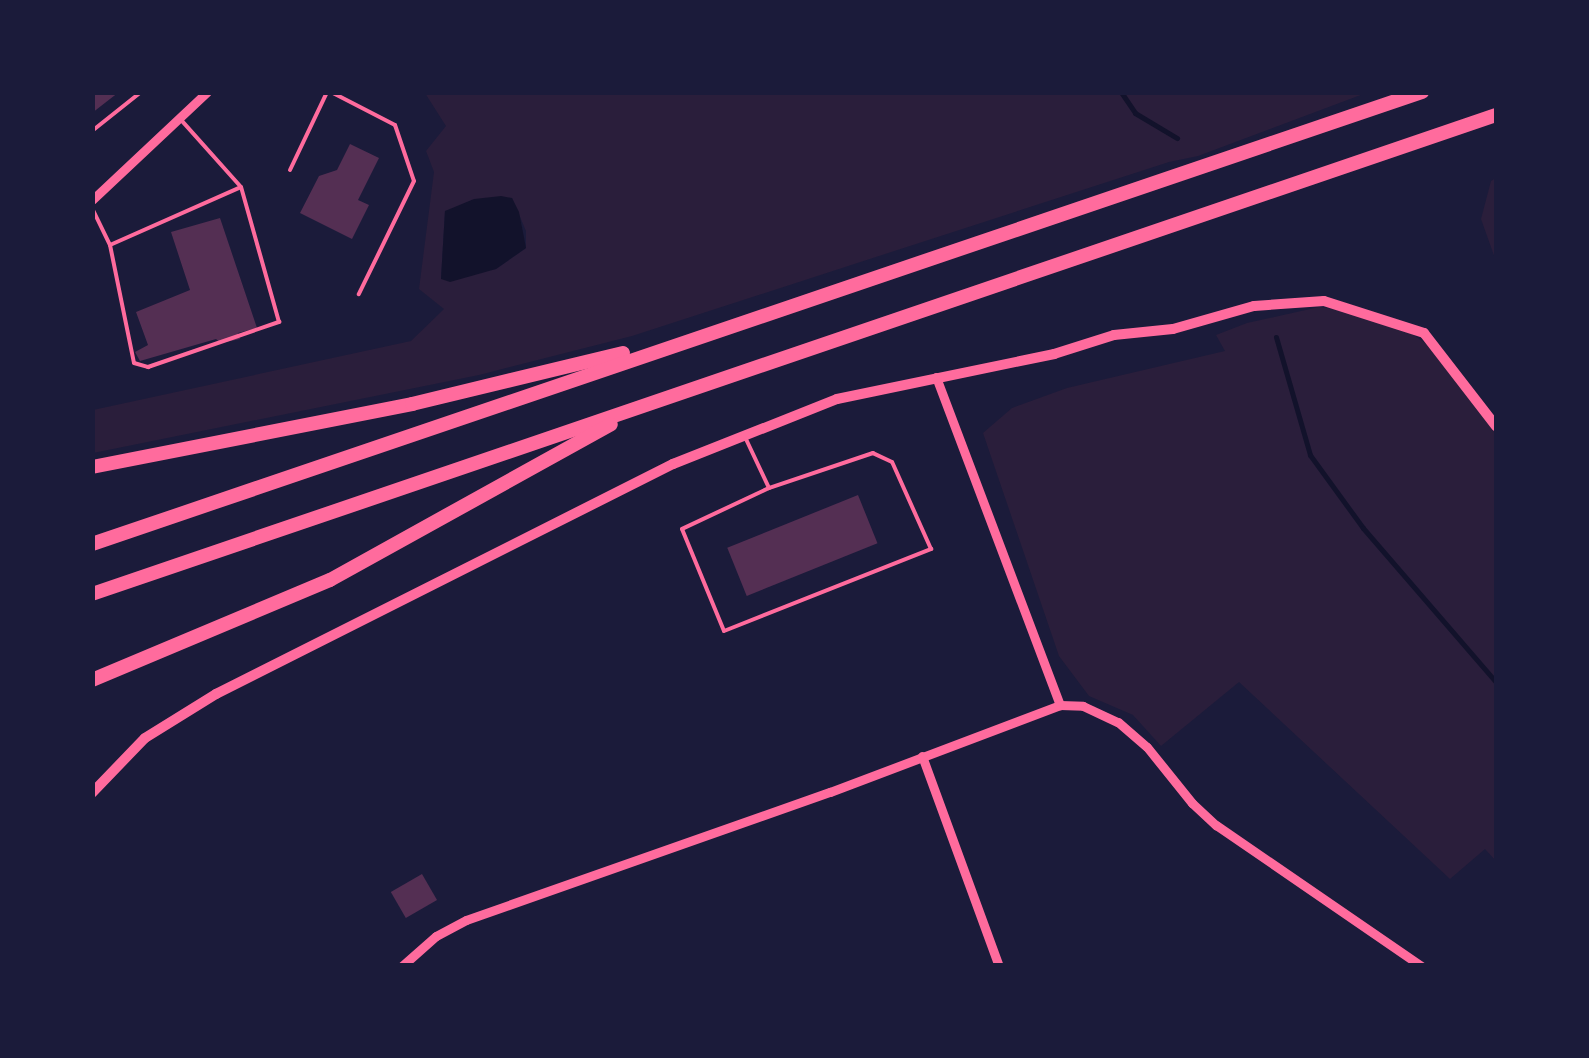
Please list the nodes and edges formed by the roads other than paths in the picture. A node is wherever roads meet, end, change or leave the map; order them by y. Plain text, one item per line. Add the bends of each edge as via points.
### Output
1 (140, 92) edge
2 (208, 92) edge
3 (329, 92) edge
4 (1422, 92) edge
5 (1496, 115) edge
6 (179, 117) junction
7 (92, 130) edge
8 (290, 170) dead end
9 (242, 187) junction
10 (92, 204) edge
11 (110, 244) junction
12 (359, 294) dead end
13 (701, 335) junction
14 (936, 377) junction
15 (639, 407) junction
16 (1496, 426) edge
17 (743, 433) junction
18 (92, 467) edge
19 (768, 488) junction
20 (92, 544) edge
21 (92, 594) edge
22 (92, 680) edge
23 (1060, 704) junction
24 (922, 756) junction
25 (92, 793) edge
26 (402, 966) edge
27 (1000, 966) edge
28 (1421, 966) edge

1 - 7 lane
2 - 6 street
3 - 8 lane
3 - 12 lane via 395,125 414,181
4 - 13 highway
5 - 15 highway
6 - 9 lane
6 - 10 street
9 - 11 lane
9 - 11 lane via 279,322 148,367 134,363
10 - 11 lane
13 - 18 highway via 412,404
13 - 20 highway
14 - 16 street via 1254,306 1324,301 1424,333
14 - 17 street via 837,399
14 - 23 street
15 - 21 highway
15 - 22 highway via 330,580
17 - 19 lane
17 - 25 street via 216,694 145,738
19 - 19 lane via 682,529 724,631 930,549 892,462 873,453
23 - 24 street
23 - 28 street via 1118,722 1216,825
24 - 26 street via 466,920
24 - 27 street

